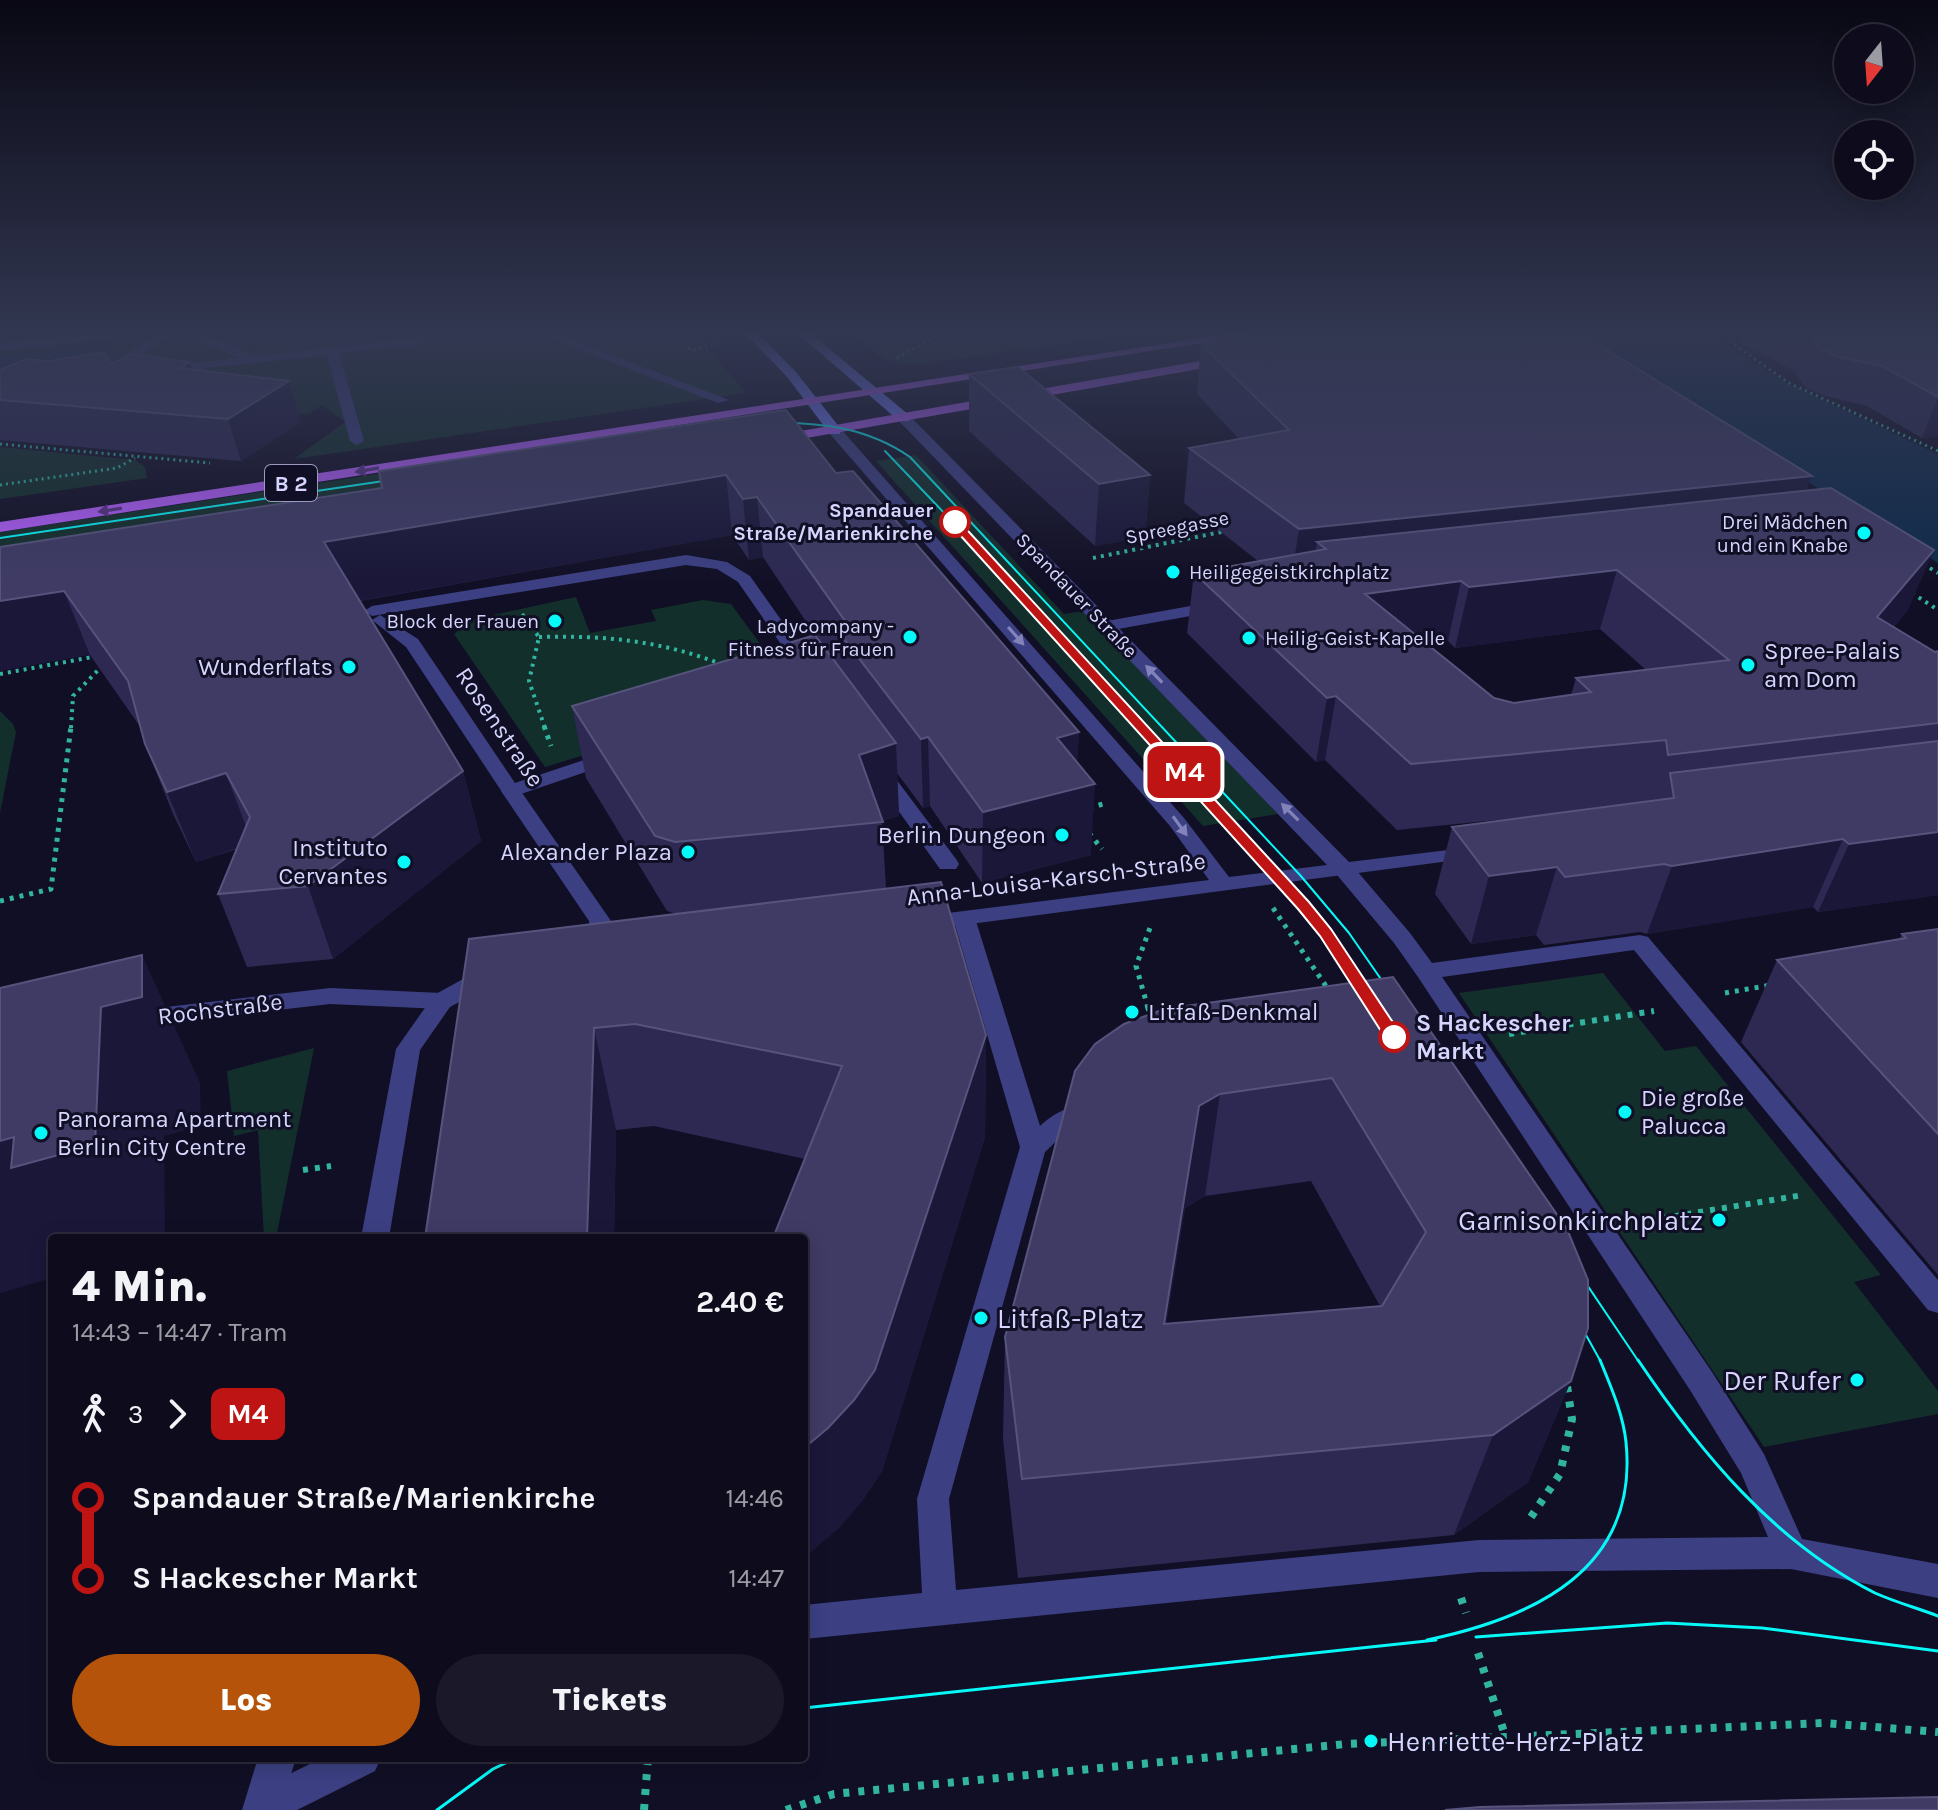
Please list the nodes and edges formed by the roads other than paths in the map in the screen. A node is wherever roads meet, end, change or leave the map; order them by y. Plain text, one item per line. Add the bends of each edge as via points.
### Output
1 (350, 415) edge
2 (721, 415) edge
3 (824, 415) edge
4 (901, 415) edge
5 (918, 415) edge
6 (904, 418) junction
7 (835, 431) junction
8 (357, 441) dead end
9 (768, 441) edge
10 (0, 527) edge
11 (1239, 602) edge
12 (1107, 626) junction
13 (822, 691) edge
14 (633, 750) edge
15 (867, 753) edge
16 (511, 791) junction
17 (1495, 850) edge
18 (948, 864) dead end
19 (1343, 869) junction
20 (1223, 884) junction
21 (964, 918) junction
22 (901, 926) edge
23 (604, 962) edge
24 (1426, 972) junction
25 (514, 974) edge
26 (442, 1001) junction
27 (117, 1022) edge
28 (1106, 1107) edge
29 (1033, 1147) junction
30 (376, 1234) edge
31 (1938, 1301) edge
32 (1791, 1553) junction
33 (1938, 1581) edge
34 (940, 1607) junction
35 (808, 1622) edge
36 (276, 1762) edge
37 (354, 1762) edge
38 (262, 1809) edge

1 - 8 street
2 -> 10 main road, B 2
3 - 7 main road
4 - 6 main road, Spandauer Straße
5 - 6 main road
6 - 7 main road
6 - 12 street, Spandauer Straße
7 - 9 main road
7 -> 20 street via 1177,822
11 - 12 street
19 -> 12 street, Spandauer Straße
13 - 16 street, Rosenstraße via 744,579 721,565 686,560 376,616 412,643
14 - 16 street
15 - 18 street
16 - 23 street, Rosenstraße via 600,921
17 - 19 street, Anna-Louisa-Karsch-Straße
19 - 20 street, Anna-Louisa-Karsch-Straße
19 - 24 street
20 - 21 street, Anna-Louisa-Karsch-Straße
21 - 22 street, Anna-Louisa-Karsch-Straße
21 - 29 street
24 - 31 street via 1640,942
24 - 32 street via 1701,1381 1753,1464
25 - 26 street via 473,984
26 - 27 street, Rochstraße via 330,996
26 - 30 street via 408,1049
28 - 29 street via 1060,1122
29 - 34 street via 933,1499
32 - 33 street
32 - 34 street via 1479,1556
34 - 35 street
36 - 38 street
37 - 38 street

